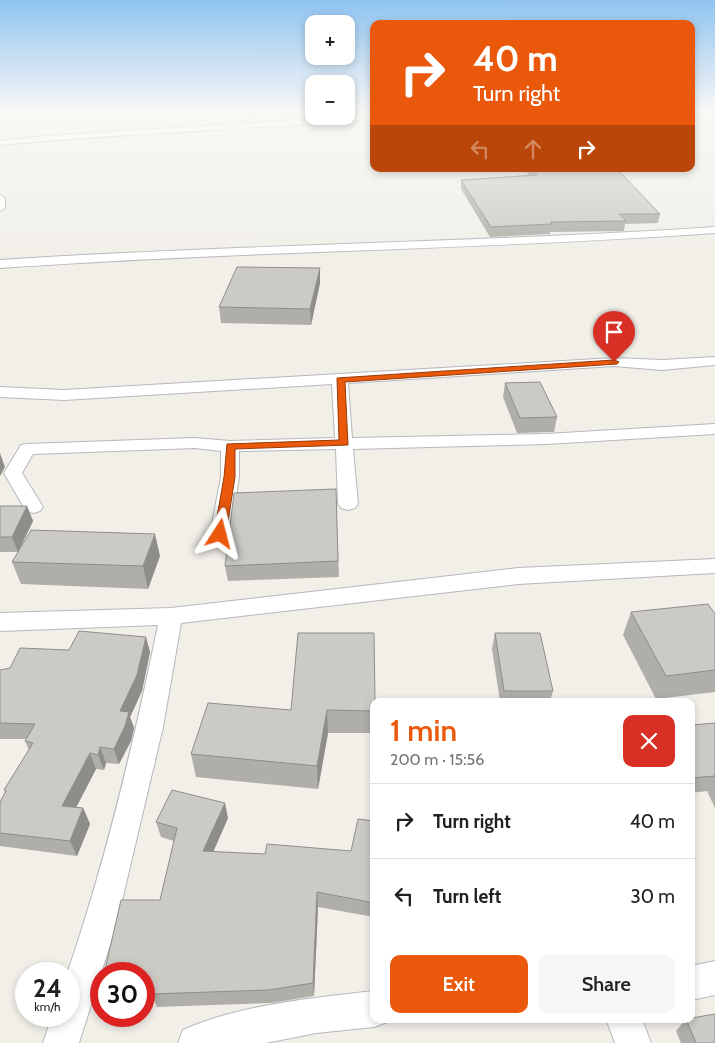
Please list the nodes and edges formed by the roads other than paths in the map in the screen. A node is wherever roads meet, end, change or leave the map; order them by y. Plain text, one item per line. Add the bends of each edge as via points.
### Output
1 (0, 198) edge
2 (0, 208) edge
3 (715, 230) edge
4 (0, 264) edge
5 (715, 361) edge
6 (340, 380) junction
7 (0, 392) edge
8 (715, 429) edge
9 (344, 443) junction
10 (230, 446) junction
11 (348, 504) dead end
12 (33, 507) dead end
13 (220, 534) dead end
14 (715, 566) edge
15 (171, 616) junction
16 (0, 622) edge
17 (715, 978) edge
18 (695, 982) edge
19 (370, 1009) edge
20 (626, 1023) edge
21 (61, 1043) edge
22 (196, 1043) edge
23 (633, 1043) edge

1 - 2 street
3 - 4 street via 560,240 174,254
5 - 6 street via 614,362
6 - 7 street via 64,395
6 - 9 street
8 - 9 street via 546,439
9 - 10 street
9 - 11 street
10 - 12 street via 196,443 27,449 13,473
10 - 13 street via 230,477
14 - 15 street via 518,576
15 - 16 street
15 - 21 street via 150,727 104,907
17 - 18 street
19 - 22 street via 316,1015 212,1036
20 - 23 street

